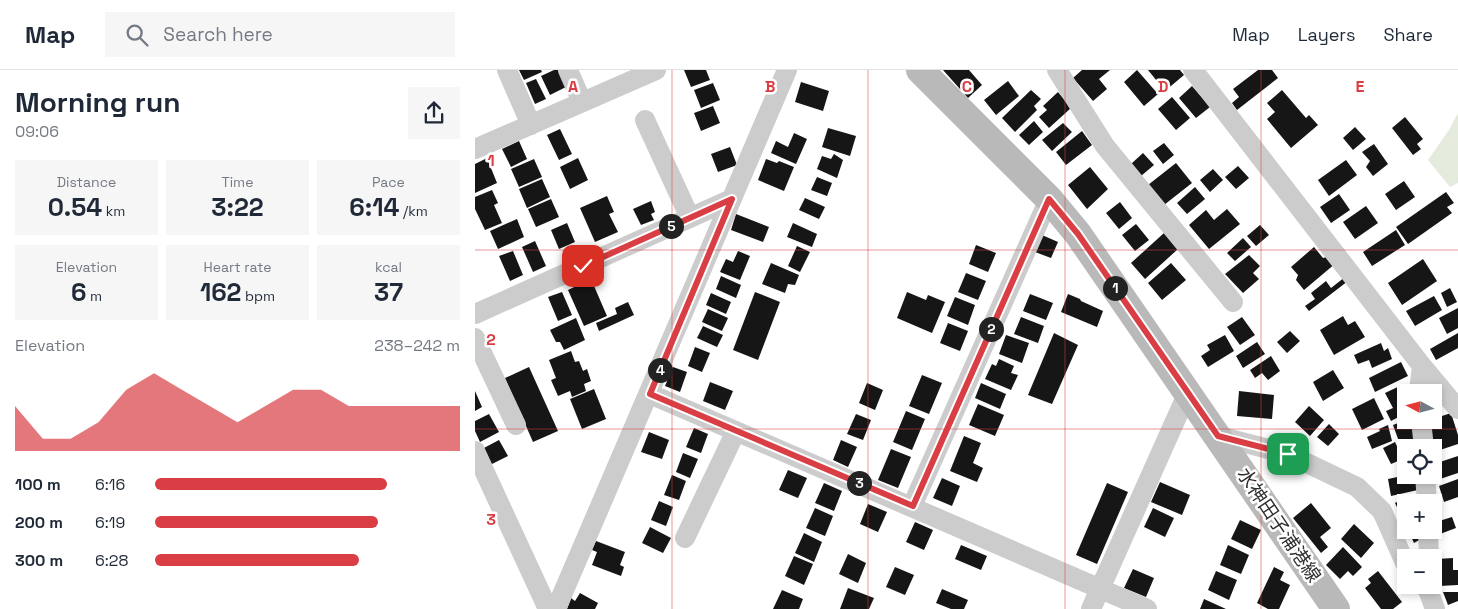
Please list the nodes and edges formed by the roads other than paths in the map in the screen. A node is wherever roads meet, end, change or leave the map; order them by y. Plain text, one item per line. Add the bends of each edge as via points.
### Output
1 (507, 70) edge
2 (568, 70) edge
3 (657, 70) edge
4 (787, 70) edge
5 (920, 70) edge
6 (1057, 70) edge
7 (1193, 70) edge
8 (583, 102) junction
9 (645, 120) dead end
10 (531, 125) junction
11 (475, 149) edge
12 (732, 199) junction
13 (1049, 199) junction
14 (690, 218) junction
15 (1233, 302) dead end
16 (475, 314) edge
17 (475, 338) edge
18 (1422, 366) junction
19 (1420, 384) edge
20 (1188, 392) junction
21 (650, 394) junction
22 (1458, 409) edge
23 (516, 425) dead end
24 (736, 431) junction
25 (1218, 436) junction
26 (475, 451) edge
27 (913, 506) junction
28 (685, 538) dead end
29 (1399, 549) edge
30 (1100, 588) junction
31 (1429, 594) edge
32 (548, 609) edge
33 (556, 609) edge
34 (1091, 609) edge
35 (1147, 609) edge
36 (1336, 609) edge
37 (1435, 609) edge

1 - 10 street
2 - 8 street
3 - 8 street
4 - 12 street
5 - 13 main road, 水神田子浦港線
6 - 15 street via 1105,146
7 - 18 street
8 - 10 street
9 - 14 street
10 - 11 street
12 - 14 street
12 - 21 street
13 - 20 main road, 水神田子浦港線 via 1078,234
13 - 27 street
14 - 16 street
17 - 23 street
18 - 19 street
18 - 22 street
20 - 25 main road, 水神田子浦港線
20 - 30 street
21 - 24 street
21 - 33 street
24 - 27 street
24 - 28 street
25 - 29 street via 1288,454 1357,487 1383,511
25 - 36 main road, 水神田子浦港線
26 - 32 street
27 - 30 street
30 - 34 street
30 - 35 street
31 - 37 street

